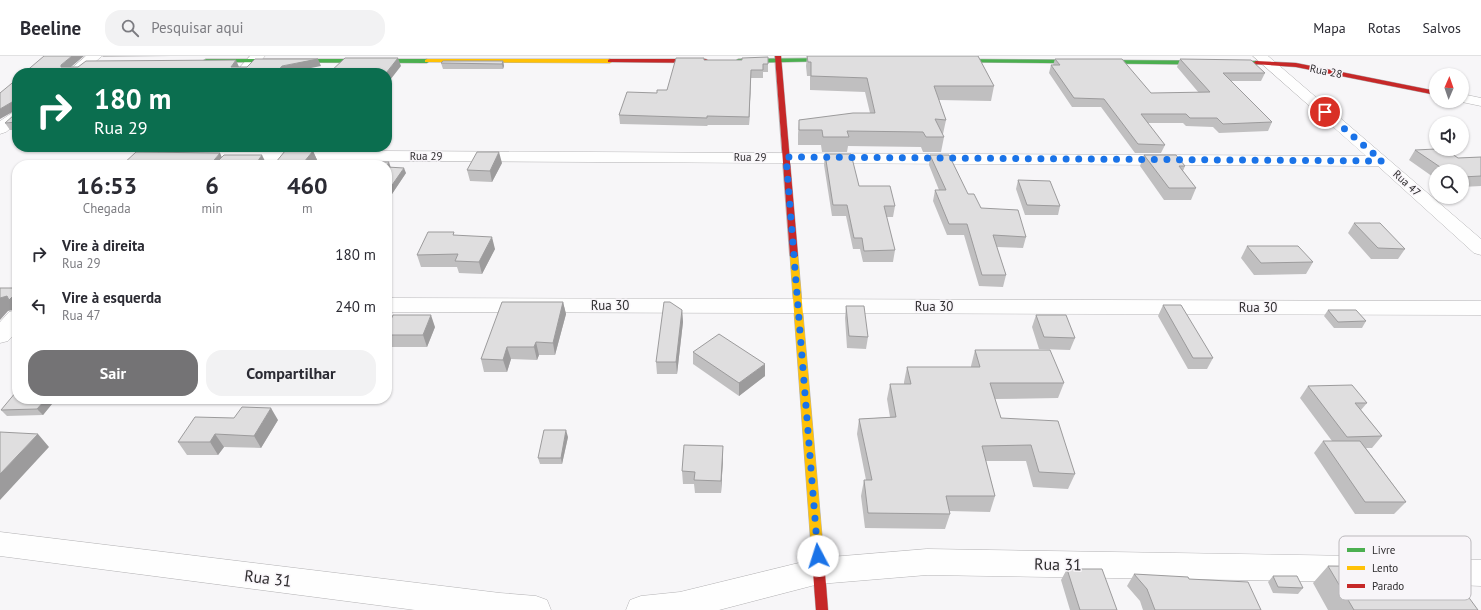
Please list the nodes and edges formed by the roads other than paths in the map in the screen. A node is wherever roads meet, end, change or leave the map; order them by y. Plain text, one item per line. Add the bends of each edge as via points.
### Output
1 (256, 58) edge
2 (778, 58) edge
3 (1264, 59) edge
4 (846, 60) edge
5 (94, 61) edge
6 (199, 61) edge
7 (716, 61) edge
8 (731, 61) edge
9 (941, 61) edge
10 (82, 68) edge
11 (247, 68) edge
12 (1429, 92) edge
13 (1469, 99) edge
14 (1481, 102) edge
15 (12, 120) edge
16 (0, 129) edge
17 (165, 156) edge
18 (786, 157) junction
19 (1382, 161) junction
20 (1481, 249) edge
21 (392, 305) edge
22 (798, 306) junction
23 (1481, 308) edge
24 (12, 323) edge
25 (0, 336) edge
26 (0, 544) edge
27 (1339, 568) edge
28 (819, 571) junction
29 (1471, 572) edge
30 (1481, 572) edge
31 (536, 610) edge
32 (641, 610) edge
33 (822, 610) edge

1 - 6 street
1 - 7 street
1 - 11 street
2 - 4 street
2 - 8 street
2 - 18 street
3 - 9 street, Rua 28
3 - 12 street, Rua 28
3 - 19 street, Rua 47
5 - 10 street
13 - 14 street
15 - 16 street
17 - 18 street, Rua 29
18 - 19 street, Rua 29
18 - 22 street
19 - 20 street, Rua 47
21 - 22 street, Rua 30
22 - 23 street, Rua 30
22 - 28 street
24 - 25 street
26 - 31 street, Rua 31
27 - 28 street, Rua 31 via 927,562
28 - 32 street, Rua 31 via 680,606
28 - 33 street
29 - 30 street, Rua 31

